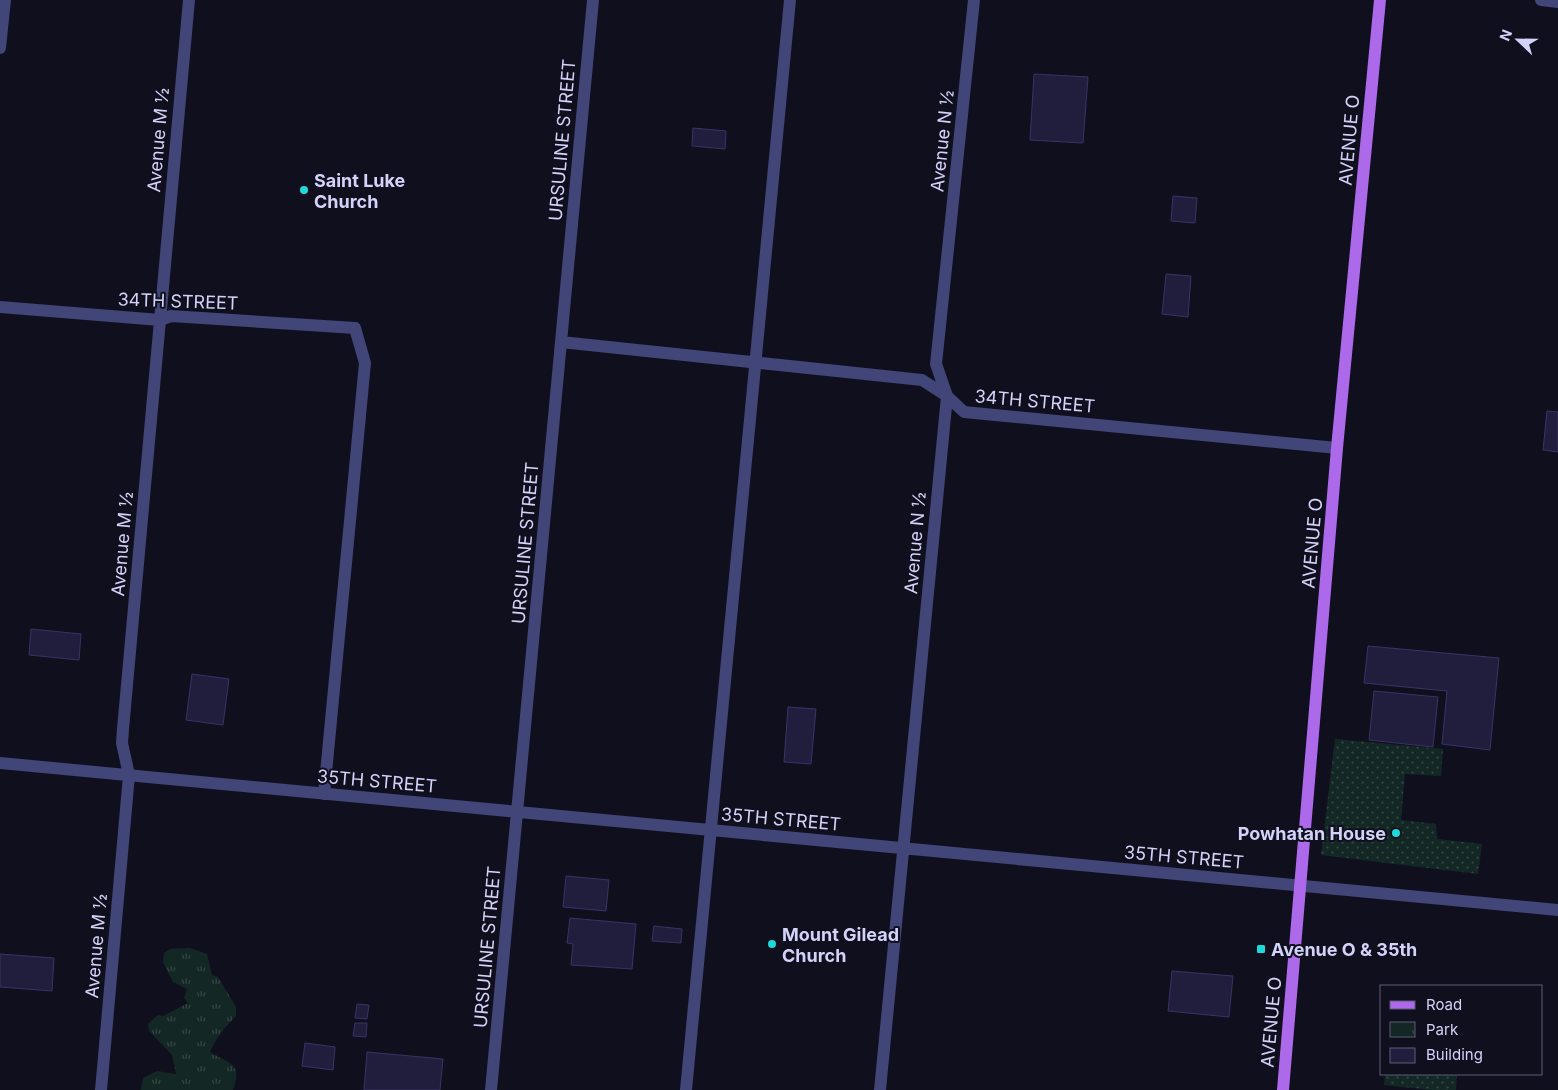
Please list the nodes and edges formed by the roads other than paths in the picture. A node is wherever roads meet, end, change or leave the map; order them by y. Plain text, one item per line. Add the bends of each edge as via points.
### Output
1 (5, 0) edge
2 (189, 0) edge
3 (593, 0) edge
4 (790, 0) edge
5 (974, 0) edge
6 (1380, 0) edge
7 (1541, 0) edge
8 (1558, 2) edge
9 (0, 48) edge
10 (0, 307) edge
11 (160, 320) junction
12 (561, 342) junction
13 (757, 362) junction
14 (946, 396) junction
15 (1337, 448) junction
16 (0, 763) edge
17 (129, 775) junction
18 (324, 794) junction
19 (517, 812) junction
20 (711, 830) junction
21 (904, 847) junction
22 (1300, 886) junction
23 (1558, 910) edge
24 (101, 1090) edge
25 (491, 1090) edge
26 (686, 1090) edge
27 (880, 1090) edge
28 (1284, 1090) edge

1 - 9 street
2 - 11 street, Avenue M ½
3 - 12 street, URSULINE STREET
4 - 13 street
5 - 14 street, Avenue N ½ via 936,364
6 - 15 main road, AVENUE O
7 - 8 street
10 - 11 street, 34TH STREET
11 - 17 street, Avenue M ½ via 122,743
11 - 18 street, 34TH STREET via 171,316 355,328 365,363
12 - 13 street, 34TH STREET
12 - 19 street, URSULINE STREET
13 - 14 street, 34TH STREET via 922,380
13 - 20 street
14 - 15 street, 34TH STREET via 964,412
14 - 21 street, Avenue N ½
15 - 22 main road, AVENUE O
16 - 17 street, 35TH STREET
17 - 18 street, 35TH STREET
17 - 24 street, Avenue M ½
18 - 19 street, 35TH STREET
19 - 20 street, 35TH STREET
19 - 25 street, URSULINE STREET
20 - 21 street, 35TH STREET
20 - 26 street
21 - 22 street, 35TH STREET
21 - 27 street, Avenue N ½
22 - 23 street, 35TH STREET
22 - 28 main road, AVENUE O

